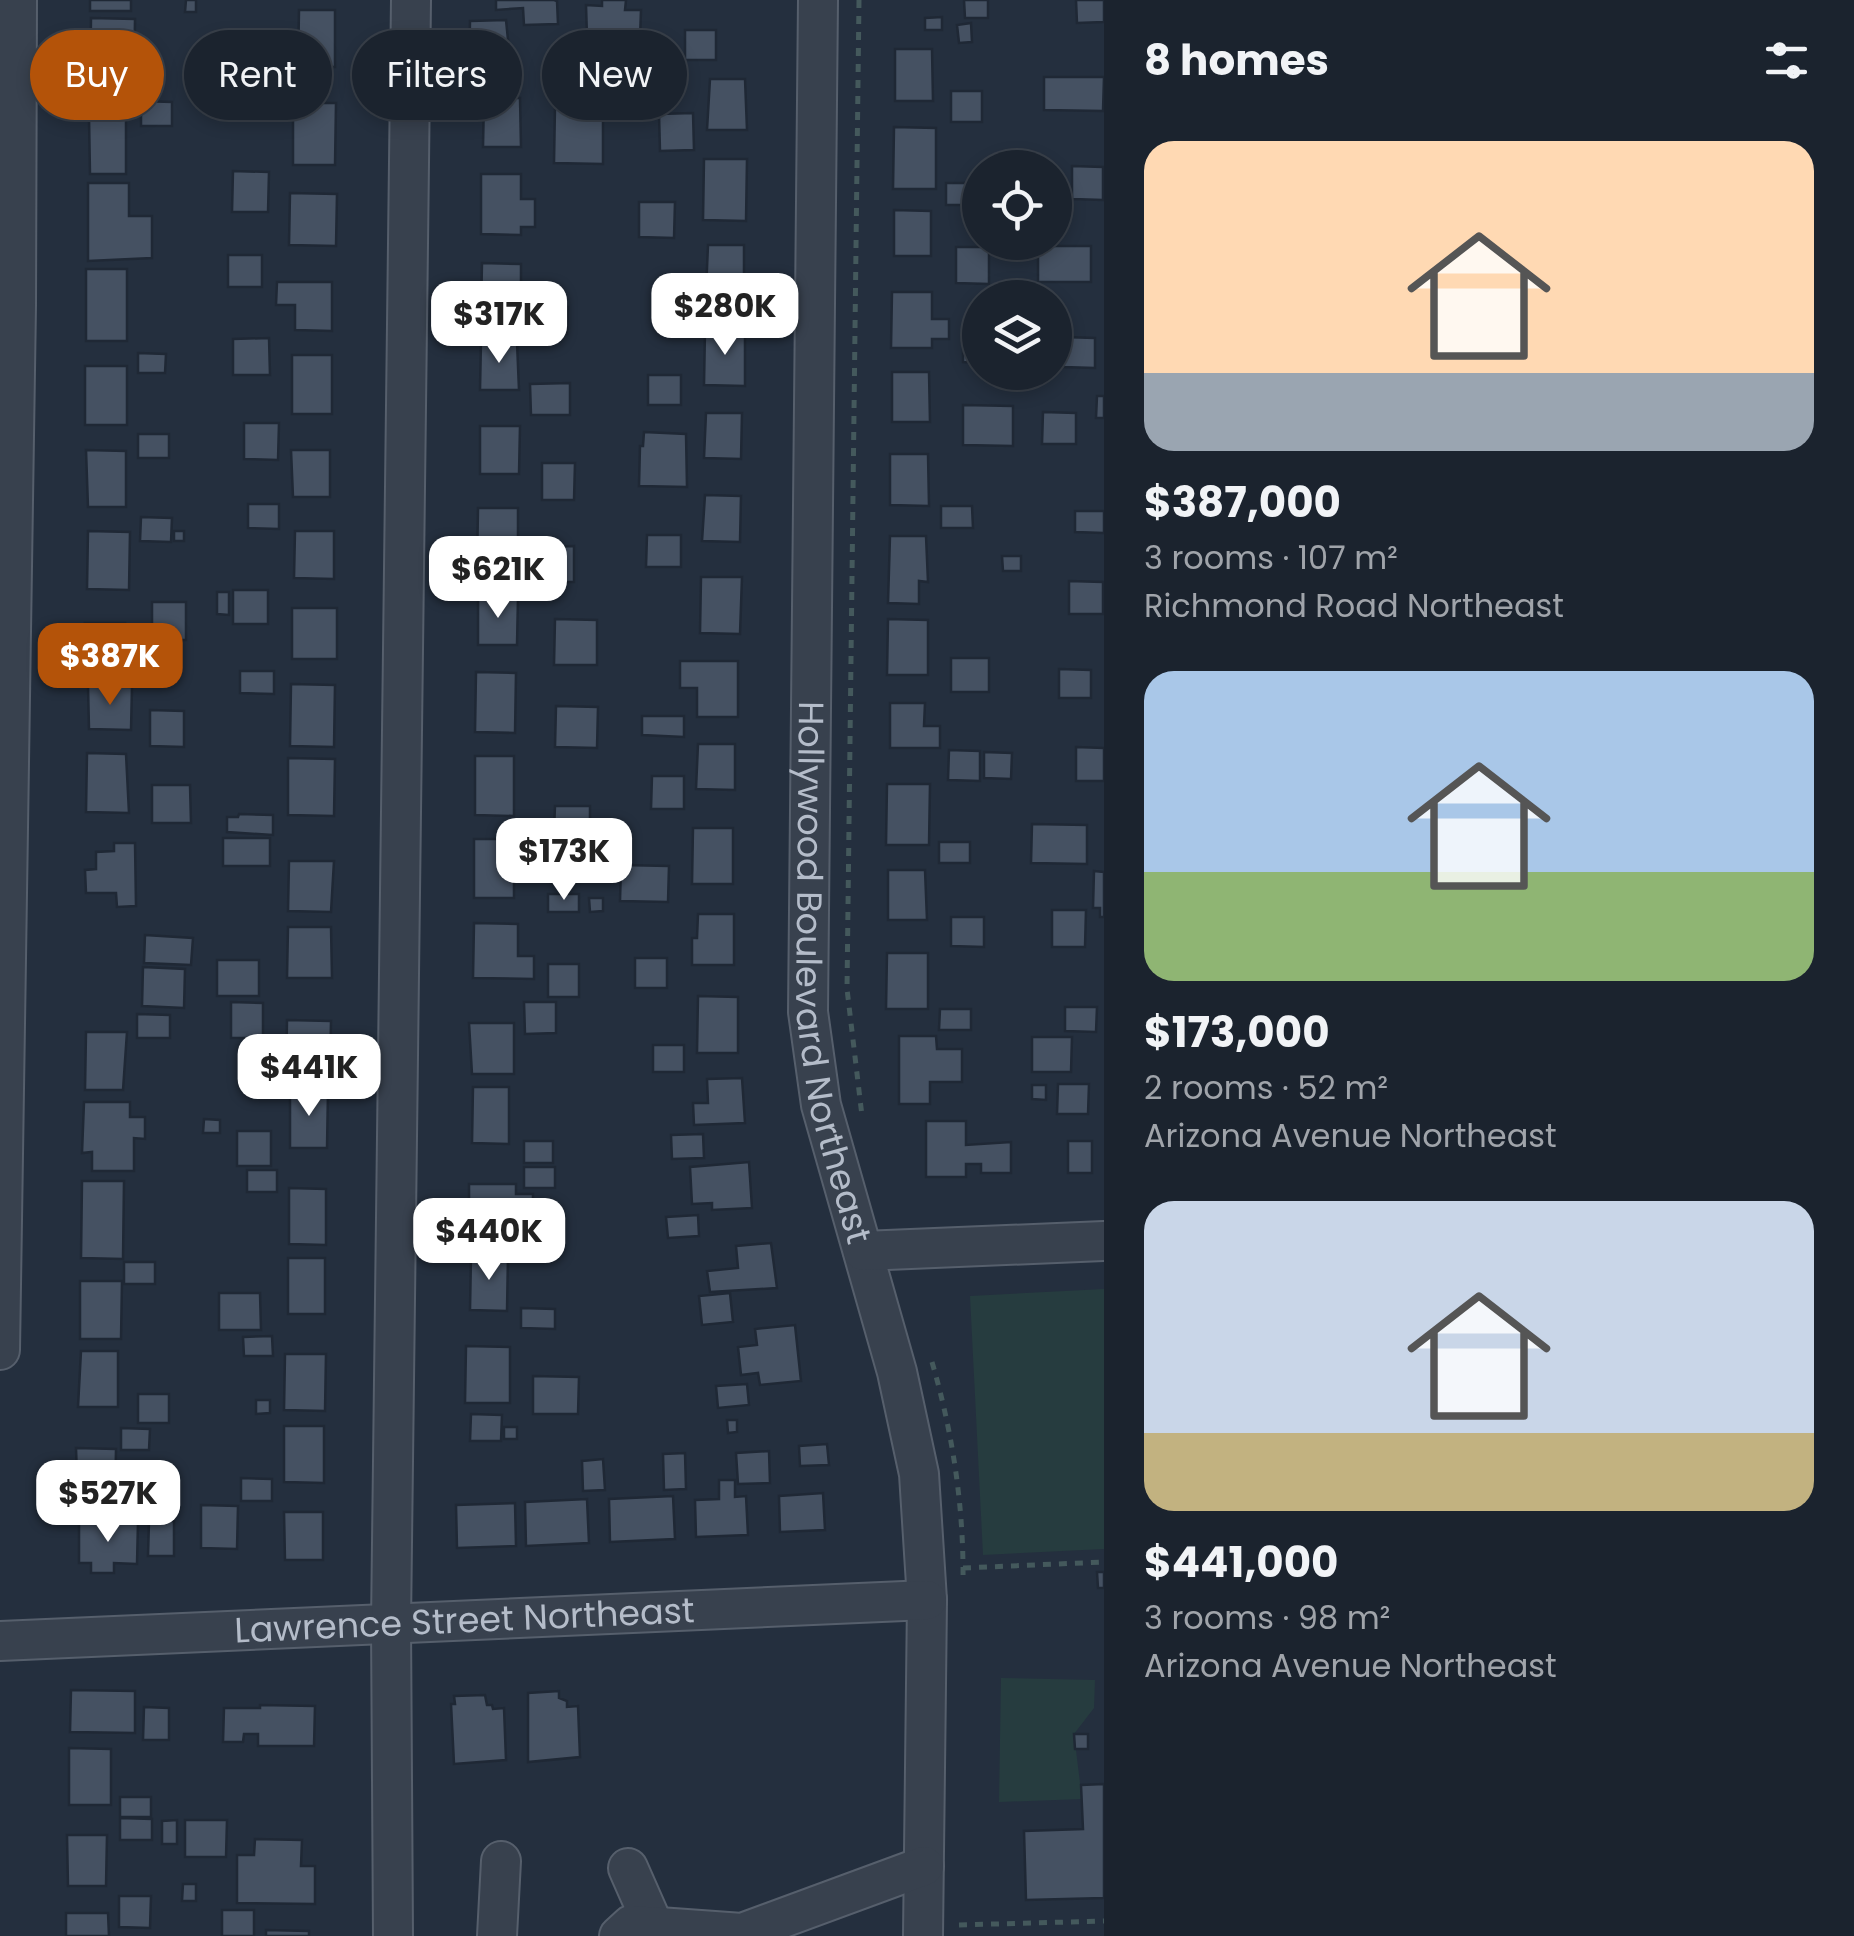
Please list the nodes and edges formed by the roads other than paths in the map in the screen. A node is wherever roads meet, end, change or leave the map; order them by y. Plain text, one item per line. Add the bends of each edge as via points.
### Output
1 (17, 0) edge
2 (411, 0) edge
3 (818, 0) edge
4 (8, 305) edge
5 (1104, 1240) edge
6 (864, 1251) junction
7 (0, 1350) edge
8 (927, 1600) junction
9 (391, 1624) junction
10 (0, 1641) edge
11 (501, 1861) dead end
12 (924, 1866) junction
13 (628, 1868) dead end
14 (637, 1931) edge
15 (941, 1931) edge
16 (394, 1936) edge
17 (497, 1936) edge

1 - 4 street
2 - 9 street
3 - 6 street, Hollywood Boulevard Northeast via 808,1012 821,1105
4 - 7 street
5 - 6 street
6 - 8 street, Hollywood Boulevard Northeast via 919,1474
8 - 9 street, Lawrence Street Northeast
8 - 12 street, Hollywood Boulevard Northeast
9 - 10 street, Lawrence Street Northeast
9 - 16 street
11 - 17 street
12 - 14 street via 742,1933
12 - 15 street, Hollywood Boulevard Northeast
13 - 14 street

